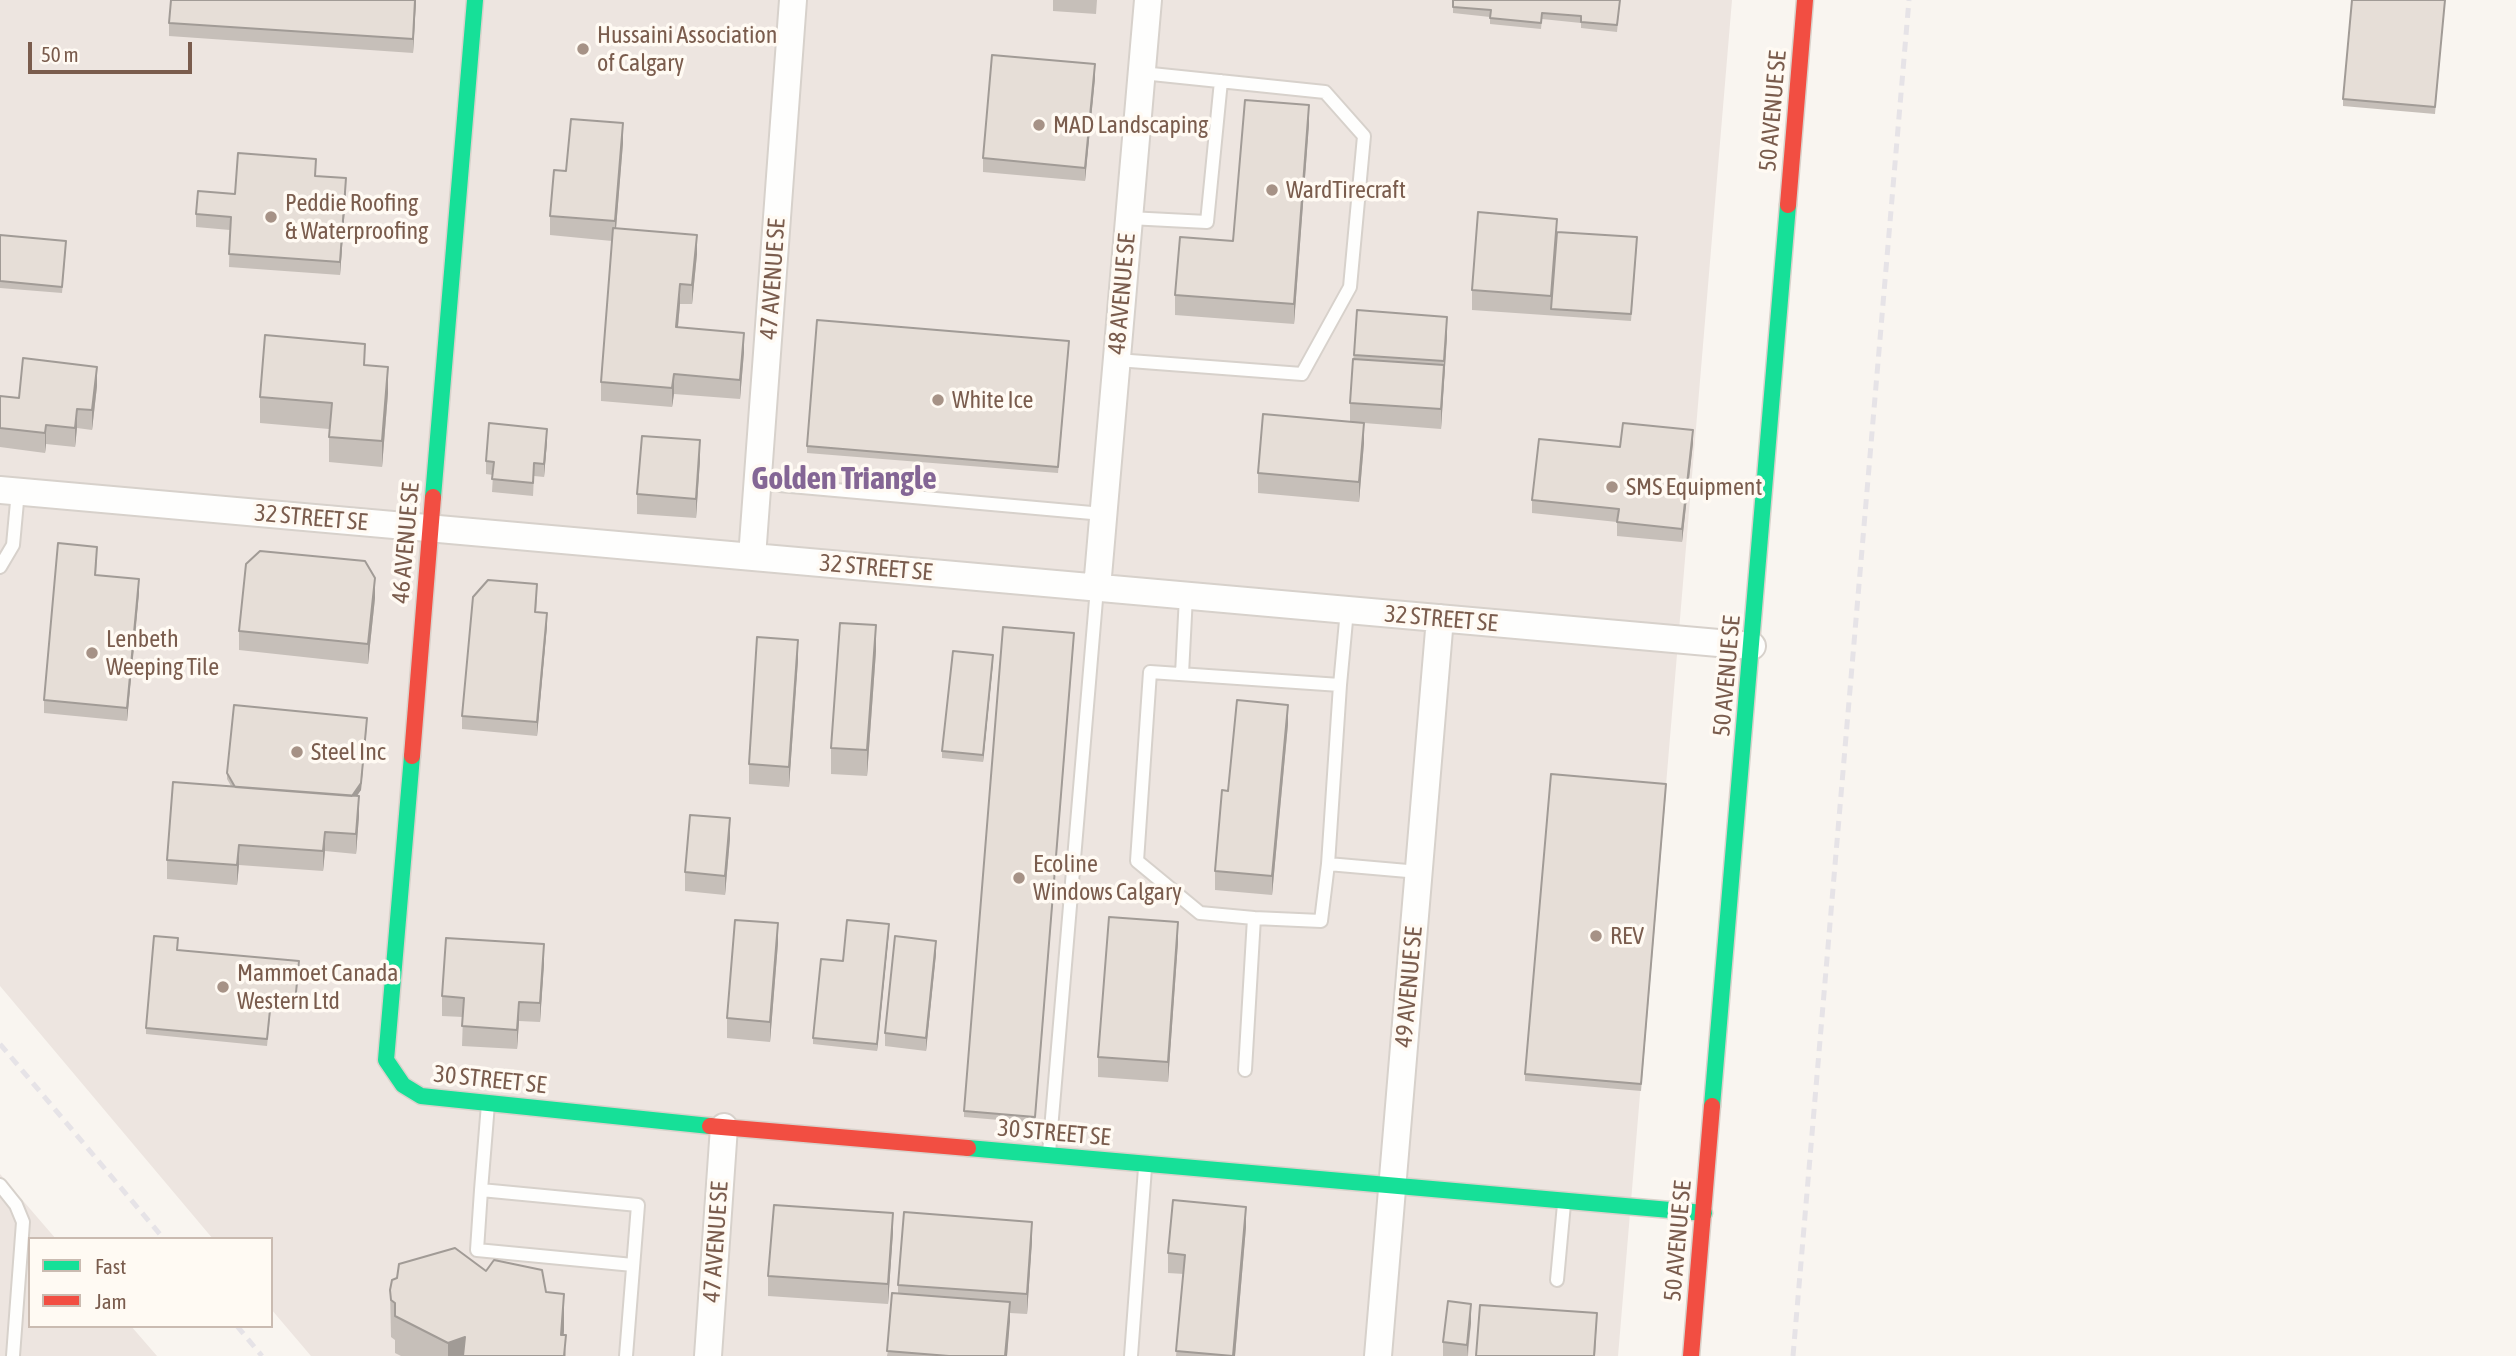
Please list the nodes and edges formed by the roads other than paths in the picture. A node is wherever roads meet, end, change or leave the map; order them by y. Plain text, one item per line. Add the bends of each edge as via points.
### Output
1 (475, 0) edge
2 (793, 0) edge
3 (1148, 0) edge
4 (1805, 0) edge
5 (1142, 73) junction
6 (1221, 81) junction
7 (1129, 218) junction
8 (1117, 360) junction
9 (757, 483) junction
10 (9, 491) edge
11 (1103, 514) junction
12 (430, 528) junction
13 (752, 557) junction
14 (0, 567) edge
15 (1097, 588) junction
16 (1186, 596) junction
17 (1347, 610) junction
18 (1440, 618) junction
19 (1752, 646) junction
20 (1182, 674) junction
21 (1340, 685) junction
22 (1328, 864) junction
23 (1419, 872) junction
24 (1254, 918) junction
25 (1245, 1070) dead end
26 (403, 1085) joint
27 (488, 1103) junction
28 (724, 1127) junction
29 (1049, 1155) junction
30 (1146, 1164) junction
31 (0, 1185) edge
32 (1393, 1185) junction
33 (481, 1190) junction
34 (1564, 1200) junction
35 (1704, 1213) junction
36 (633, 1265) junction
37 (1557, 1280) dead end
38 (13, 1356) edge
39 (626, 1356) edge
40 (708, 1356) edge
41 (1131, 1356) edge
42 (1378, 1356) edge
43 (1690, 1356) edge

1 - 12 street, 46 AVENUE SE
2 - 9 street, 47 AVENUE SE
3 - 5 street, 48 AVENUE SE
4 - 19 street, 50 AVENUE SE
5 - 6 lane
5 - 7 street, 48 AVENUE SE
6 - 7 lane via 1207,222
6 - 8 lane via 1325,92 1364,136 1350,287 1303,374
7 - 8 street, 48 AVENUE SE
8 - 11 street, 48 AVENUE SE
9 - 11 lane
9 - 13 street, 47 AVENUE SE
10 - 12 street, 32 STREET SE
10 - 14 lane via 13,545
11 - 15 street, 48 AVENUE SE
12 - 13 street, 32 STREET SE
12 - 26 street, 46 AVENUE SE via 386,1060
13 - 15 street, 32 STREET SE
15 - 16 street, 32 STREET SE
15 - 29 lane
16 - 17 street, 32 STREET SE
16 - 20 lane
17 - 18 street, 32 STREET SE
17 - 21 lane
18 - 19 street, 32 STREET SE
18 - 23 street, 49 AVENUE SE
19 - 35 street, 50 AVENUE SE
20 - 21 lane
20 - 24 lane via 1150,671 1137,861 1200,913
21 - 22 lane
22 - 23 lane
22 - 24 lane via 1321,922
23 - 32 street, 49 AVENUE SE
24 - 25 lane
26 - 27 street, 30 STREET SE via 421,1096
27 - 28 street, 30 STREET SE
27 - 33 lane
28 - 29 street, 30 STREET SE
28 - 40 street, 47 AVENUE SE
29 - 30 street, 30 STREET SE
30 - 32 street, 30 STREET SE
30 - 41 lane
31 - 38 lane via 23,1222
32 - 34 street, 30 STREET SE
32 - 42 street, 49 AVENUE SE
33 - 36 lane via 477,1250
33 - 36 lane via 638,1205
34 - 35 street, 30 STREET SE
34 - 37 lane
35 - 43 street, 50 AVENUE SE
36 - 39 lane

